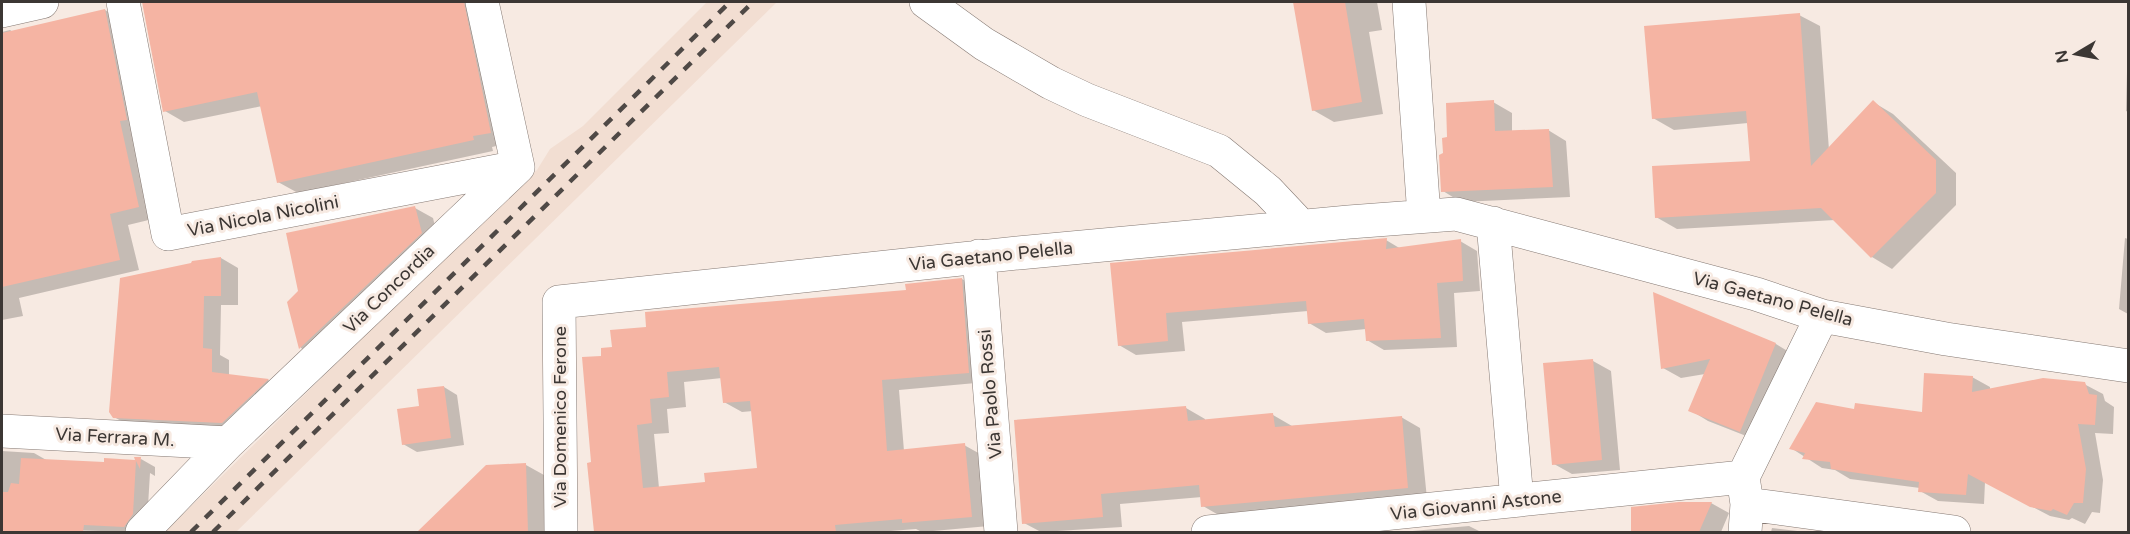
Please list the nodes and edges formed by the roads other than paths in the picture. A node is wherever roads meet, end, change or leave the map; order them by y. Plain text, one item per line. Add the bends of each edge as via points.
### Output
1 (42, 2) edge
2 (123, 2) edge
3 (482, 2) edge
4 (926, 2) edge
5 (1408, 2) edge
6 (2, 11) edge
7 (518, 167) junction
8 (1424, 216) junction
9 (1493, 223) junction
10 (1301, 226) junction
11 (979, 256) junction
12 (559, 302) joint
13 (1822, 316) junction
14 (2128, 366) edge
15 (2, 430) edge
16 (228, 443) junction
17 (1517, 500) junction
18 (1745, 504) edge
19 (142, 532) edge
20 (561, 532) edge
21 (1001, 532) edge
22 (1208, 532) edge
23 (1954, 532) edge

1 - 6 street
2 - 7 street, Via Nicola Nicolini via 168,234
3 - 7 street
4 - 10 street via 984,44 1051,83 1219,151 1268,191
5 - 8 street
7 - 16 street, Via Concordia
8 - 9 street, Via Gaetano Pelella via 1456,214
8 - 10 street, Via Gaetano Pelella
9 - 13 street, Via Gaetano Pelella via 1756,294
9 - 17 street
10 - 11 street, Via Gaetano Pelella
11 - 12 street, Via Gaetano Pelella
11 - 21 street, Via Paolo Rossi
12 - 20 street, Via Domenico Ferone
13 - 14 street, Via Gaetano Pelella
13 - 18 street
15 - 16 street, Via Ferrara M.
16 - 19 street, Via Concordia
17 - 18 street, Via Giovanni Astone
17 - 22 street, Via Giovanni Astone
18 - 23 street, Via Giovanni Astone

